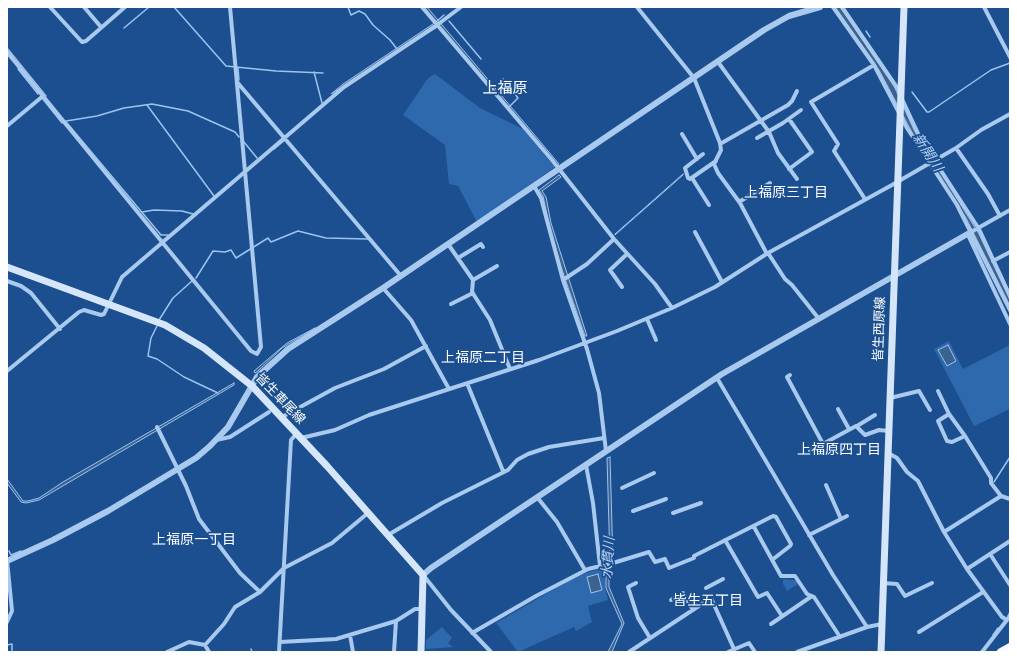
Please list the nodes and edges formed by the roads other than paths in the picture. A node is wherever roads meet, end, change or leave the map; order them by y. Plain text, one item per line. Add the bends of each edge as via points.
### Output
1 (50, 7) edge
2 (84, 7) edge
3 (125, 7) edge
4 (230, 7) edge
5 (422, 7) edge
6 (461, 7) edge
7 (637, 7) edge
8 (820, 7) edge
9 (833, 7) edge
10 (842, 7) edge
11 (904, 7) edge
12 (984, 7) edge
13 (119, 9) edge
14 (437, 24) junction
15 (101, 27) junction
16 (7, 52) edge
17 (1010, 57) edge
18 (718, 62) junction
19 (874, 65) junction
20 (694, 78) junction
21 (237, 82) junction
22 (797, 91) dead end
23 (43, 96) junction
24 (901, 97) junction
25 (801, 110) dead end
26 (1010, 114) edge
27 (901, 115) junction
28 (789, 119) junction
29 (760, 121) junction
30 (7, 126) edge
31 (769, 131) junction
32 (682, 134) dead end
33 (285, 138) junction
34 (756, 138) dead end
35 (720, 144) junction
36 (956, 148) junction
37 (703, 154) dead end
38 (697, 159) junction
39 (716, 160) junction
40 (932, 162) junction
41 (789, 169) junction
42 (559, 170) junction
43 (245, 172) junction
44 (692, 178) junction
45 (796, 179) dead end
46 (897, 182) junction
47 (770, 183) dead end
48 (534, 186) junction
49 (864, 200) junction
50 (739, 202) junction
51 (709, 205) dead end
52 (1010, 210) edge
53 (1000, 216) junction
54 (978, 229) junction
55 (695, 232) dead end
56 (970, 233) junction
57 (614, 239) junction
58 (164, 243) junction
59 (448, 244) junction
60 (483, 247) dead end
61 (1010, 252) edge
62 (768, 253) junction
63 (627, 254) junction
64 (458, 258) junction
65 (993, 261) junction
66 (497, 266) dead end
67 (7, 267) edge
68 (401, 276) junction
69 (893, 276) junction
70 (473, 280) junction
71 (563, 280) junction
72 (7, 281) edge
73 (722, 282) junction
74 (622, 287) dead end
75 (383, 288) junction
76 (473, 293) junction
77 (1010, 296) edge
78 (1008, 303) edge
79 (108, 304) junction
80 (451, 304) dead end
81 (672, 308) junction
82 (1010, 310) edge
83 (819, 319) junction
84 (647, 320) junction
85 (1010, 324) edge
86 (60, 329) junction
87 (656, 340) dead end
88 (585, 344) junction
89 (426, 346) junction
90 (510, 368) junction
91 (7, 371) edge
92 (790, 375) dead end
93 (717, 378) junction
94 (467, 383) junction
95 (252, 386) junction
96 (449, 389) junction
97 (938, 391) dead end
98 (890, 398) junction
99 (838, 410) dead end
100 (930, 410) dead end
101 (269, 412) dead end
102 (949, 414) junction
103 (875, 415) dead end
104 (282, 417) junction
105 (857, 426) junction
106 (158, 429) dead end
107 (849, 430) junction
108 (889, 431) junction
109 (299, 436) junction
110 (965, 436) junction
111 (604, 438) junction
112 (216, 440) junction
113 (823, 444) junction
114 (606, 451) junction
115 (810, 451) dead end
116 (888, 453) junction
117 (586, 465) junction
118 (177, 470) junction
119 (504, 471) junction
120 (654, 473) dead end
121 (826, 485) dead end
122 (622, 488) dead end
123 (1001, 496) junction
124 (537, 498) junction
125 (666, 499) dead end
126 (1010, 499) edge
127 (701, 503) dead end
128 (633, 511) dead end
129 (368, 513) junction
130 (673, 513) dead end
131 (847, 516) dead end
132 (841, 519) junction
133 (754, 527) junction
134 (944, 532) junction
135 (388, 535) junction
136 (809, 536) junction
137 (725, 540) junction
138 (1010, 541) edge
139 (990, 554) junction
140 (7, 560) edge
141 (772, 560) junction
142 (600, 566) junction
143 (284, 568) junction
144 (967, 569) junction
145 (585, 570) junction
146 (423, 575) junction
147 (723, 579) dead end
148 (636, 583) dead end
149 (883, 583) junction
150 (932, 583) dead end
151 (1010, 585) edge
152 (706, 588) dead end
153 (260, 592) junction
154 (983, 592) junction
155 (812, 596) junction
156 (671, 600) dead end
157 (422, 609) junction
158 (693, 610) junction
159 (782, 616) junction
160 (1009, 617) edge
161 (396, 621) junction
162 (7, 622) edge
163 (771, 624) dead end
164 (882, 624) junction
165 (867, 627) junction
166 (919, 632) dead end
167 (472, 633) junction
168 (350, 635) junction
169 (840, 637) junction
170 (650, 638) junction
171 (280, 642) junction
172 (205, 645) junction
173 (1010, 647) edge
174 (734, 649) junction
175 (489, 651) edge
176 (167, 652) edge
177 (209, 652) edge
178 (280, 652) edge
179 (353, 652) edge
180 (394, 652) edge
181 (421, 652) edge
182 (629, 652) edge
183 (728, 652) edge
184 (755, 652) edge
185 (797, 652) edge
186 (881, 652) edge
187 (982, 652) edge
188 (1001, 652) edge

1 - 15 street via 82,42
2 - 15 street
3 - 13 street
4 - 21 street
5 - 14 street
6 - 14 street
7 - 20 street
8 - 18 street via 781,19
9 - 19 street
10 - 24 street via 892,78
11 - 24 main road, 皆生西原線
12 - 17 street
13 - 15 street
14 - 33 street via 344,87
14 - 42 street
16 - 23 street
18 - 20 street
18 - 29 street
19 - 27 street
19 - 49 street via 811,102 838,144 833,149
20 - 35 street
20 - 42 street
21 - 33 street
21 - 43 street
22 - 29 street via 788,105
23 - 30 street
23 - 58 street
24 - 27 main road, 皆生西原線
24 - 40 street
25 - 28 street
26 - 36 street
27 - 40 street
27 - 46 main road, 皆生西原線
28 - 31 street
28 - 41 street via 812,152
29 - 31 street
29 - 35 street
31 - 34 street
31 - 41 street via 778,153
32 - 38 street
33 - 43 street
33 - 68 street
35 - 39 street via 721,150
36 - 40 street
36 - 53 street
37 - 38 street
38 - 44 street via 685,168 687,177
39 - 44 street
39 - 50 street via 714,164 718,173
40 - 46 street
40 - 54 street
40 - 56 street
41 - 45 street
42 - 48 street
42 - 57 street
43 - 58 street
43 - 58 street via 261,346 259,353 251,351
44 - 51 street
46 - 49 street
46 - 69 main road, 皆生西原線
47 - 50 street
48 - 59 street
48 - 71 street via 541,198
49 - 62 street
50 - 62 street
52 - 53 street
53 - 54 street
54 - 56 street
54 - 65 street
55 - 73 street
56 - 69 street
56 - 78 street
56 - 85 street
57 - 63 street
57 - 71 street via 587,264
58 - 79 street via 122,277
59 - 64 street
59 - 68 street
60 - 64 street via 481,244
61 - 65 street
62 - 73 street
62 - 83 street via 785,279
63 - 74 street via 610,270
63 - 81 street via 651,279
64 - 70 street
65 - 77 street
66 - 70 street
67 - 79 main road, 皆生車尾線
68 - 75 street
69 - 83 street
69 - 98 main road, 皆生西原線
70 - 76 street
71 - 88 street
72 - 86 street via 31,293
73 - 81 street
75 - 89 street via 411,320
75 - 95 street via 288,349 266,368
76 - 80 street
76 - 90 street via 490,320
78 - 82 street
79 - 86 street via 103,315 82,310
79 - 95 main road, 皆生車尾線 via 165,325 181,334 219,358
81 - 84 street
83 - 93 street
84 - 87 street
84 - 88 street
86 - 91 street
88 - 90 street
88 - 111 street via 599,393
89 - 96 street
89 - 104 street via 384,369 335,388
90 - 94 street
92 - 113 street via 787,377
93 - 114 street
93 - 136 street
94 - 96 street
94 - 119 street
95 - 104 main road, 皆生車尾線
95 - 112 street via 236,415
96 - 109 street via 369,415 334,430
97 - 102 street
98 - 100 street via 920,391
98 - 108 main road, 皆生西原線
99 - 107 street
101 - 112 street via 230,437
102 - 110 street
102 - 110 street via 938,421 947,441 952,442
103 - 105 street
104 - 109 main road, 皆生車尾線
105 - 107 street
105 - 108 street via 865,435 879,430
106 - 118 street
107 - 113 street
108 - 116 main road, 皆生西原線
109 - 129 main road, 皆生車尾線
109 - 143 street via 291,440
110 - 123 street
111 - 114 street
111 - 119 street via 538,450 518,460
112 - 118 street via 196,458
113 - 115 street
114 - 117 street
116 - 134 street via 897,458 907,472 918,481
116 - 149 main road, 皆生西原線
117 - 124 street
117 - 142 street
118 - 140 street via 53,540
118 - 153 street via 200,519 240,573
119 - 135 street
120 - 122 street
121 - 132 street
123 - 126 street
123 - 134 street
124 - 145 street via 557,522
124 - 146 street
125 - 128 street
127 - 130 street
129 - 135 main road, 皆生車尾線
129 - 143 street via 332,543
131 - 132 street
132 - 136 street
133 - 137 street
133 - 141 street
133 - 141 street via 774,516 791,543
134 - 144 street
135 - 146 main road, 皆生車尾線
136 - 165 street
137 - 142 street via 669,568 665,559 655,562 649,552
137 - 159 street via 757,595 760,597 767,593
138 - 139 street
139 - 144 street
139 - 151 street
140 - 162 street via 12,611
141 - 155 street via 781,576 795,576 807,594
142 - 145 street
143 - 153 street
143 - 171 street
144 - 154 street
145 - 167 street
146 - 157 main road
146 - 167 street
147 - 152 street
148 - 170 street via 628,587 638,618
149 - 150 street via 897,584 905,596
149 - 164 main road, 皆生西原線
153 - 172 street via 235,607
154 - 160 street via 1002,617
154 - 166 street
155 - 159 street
155 - 169 street
156 - 158 street via 682,593
157 - 161 street via 415,609
157 - 181 main road
158 - 170 street
158 - 174 street via 711,598
159 - 163 street
160 - 187 street
161 - 168 street
161 - 180 street
164 - 165 street
164 - 186 main road, 皆生西原線
165 - 169 street
167 - 175 street
168 - 171 street via 336,639
168 - 179 street
169 - 185 street
170 - 182 street
171 - 178 street
172 - 176 street via 189,642
172 - 177 street
173 - 188 highway
174 - 183 street
174 - 184 street via 749,642

